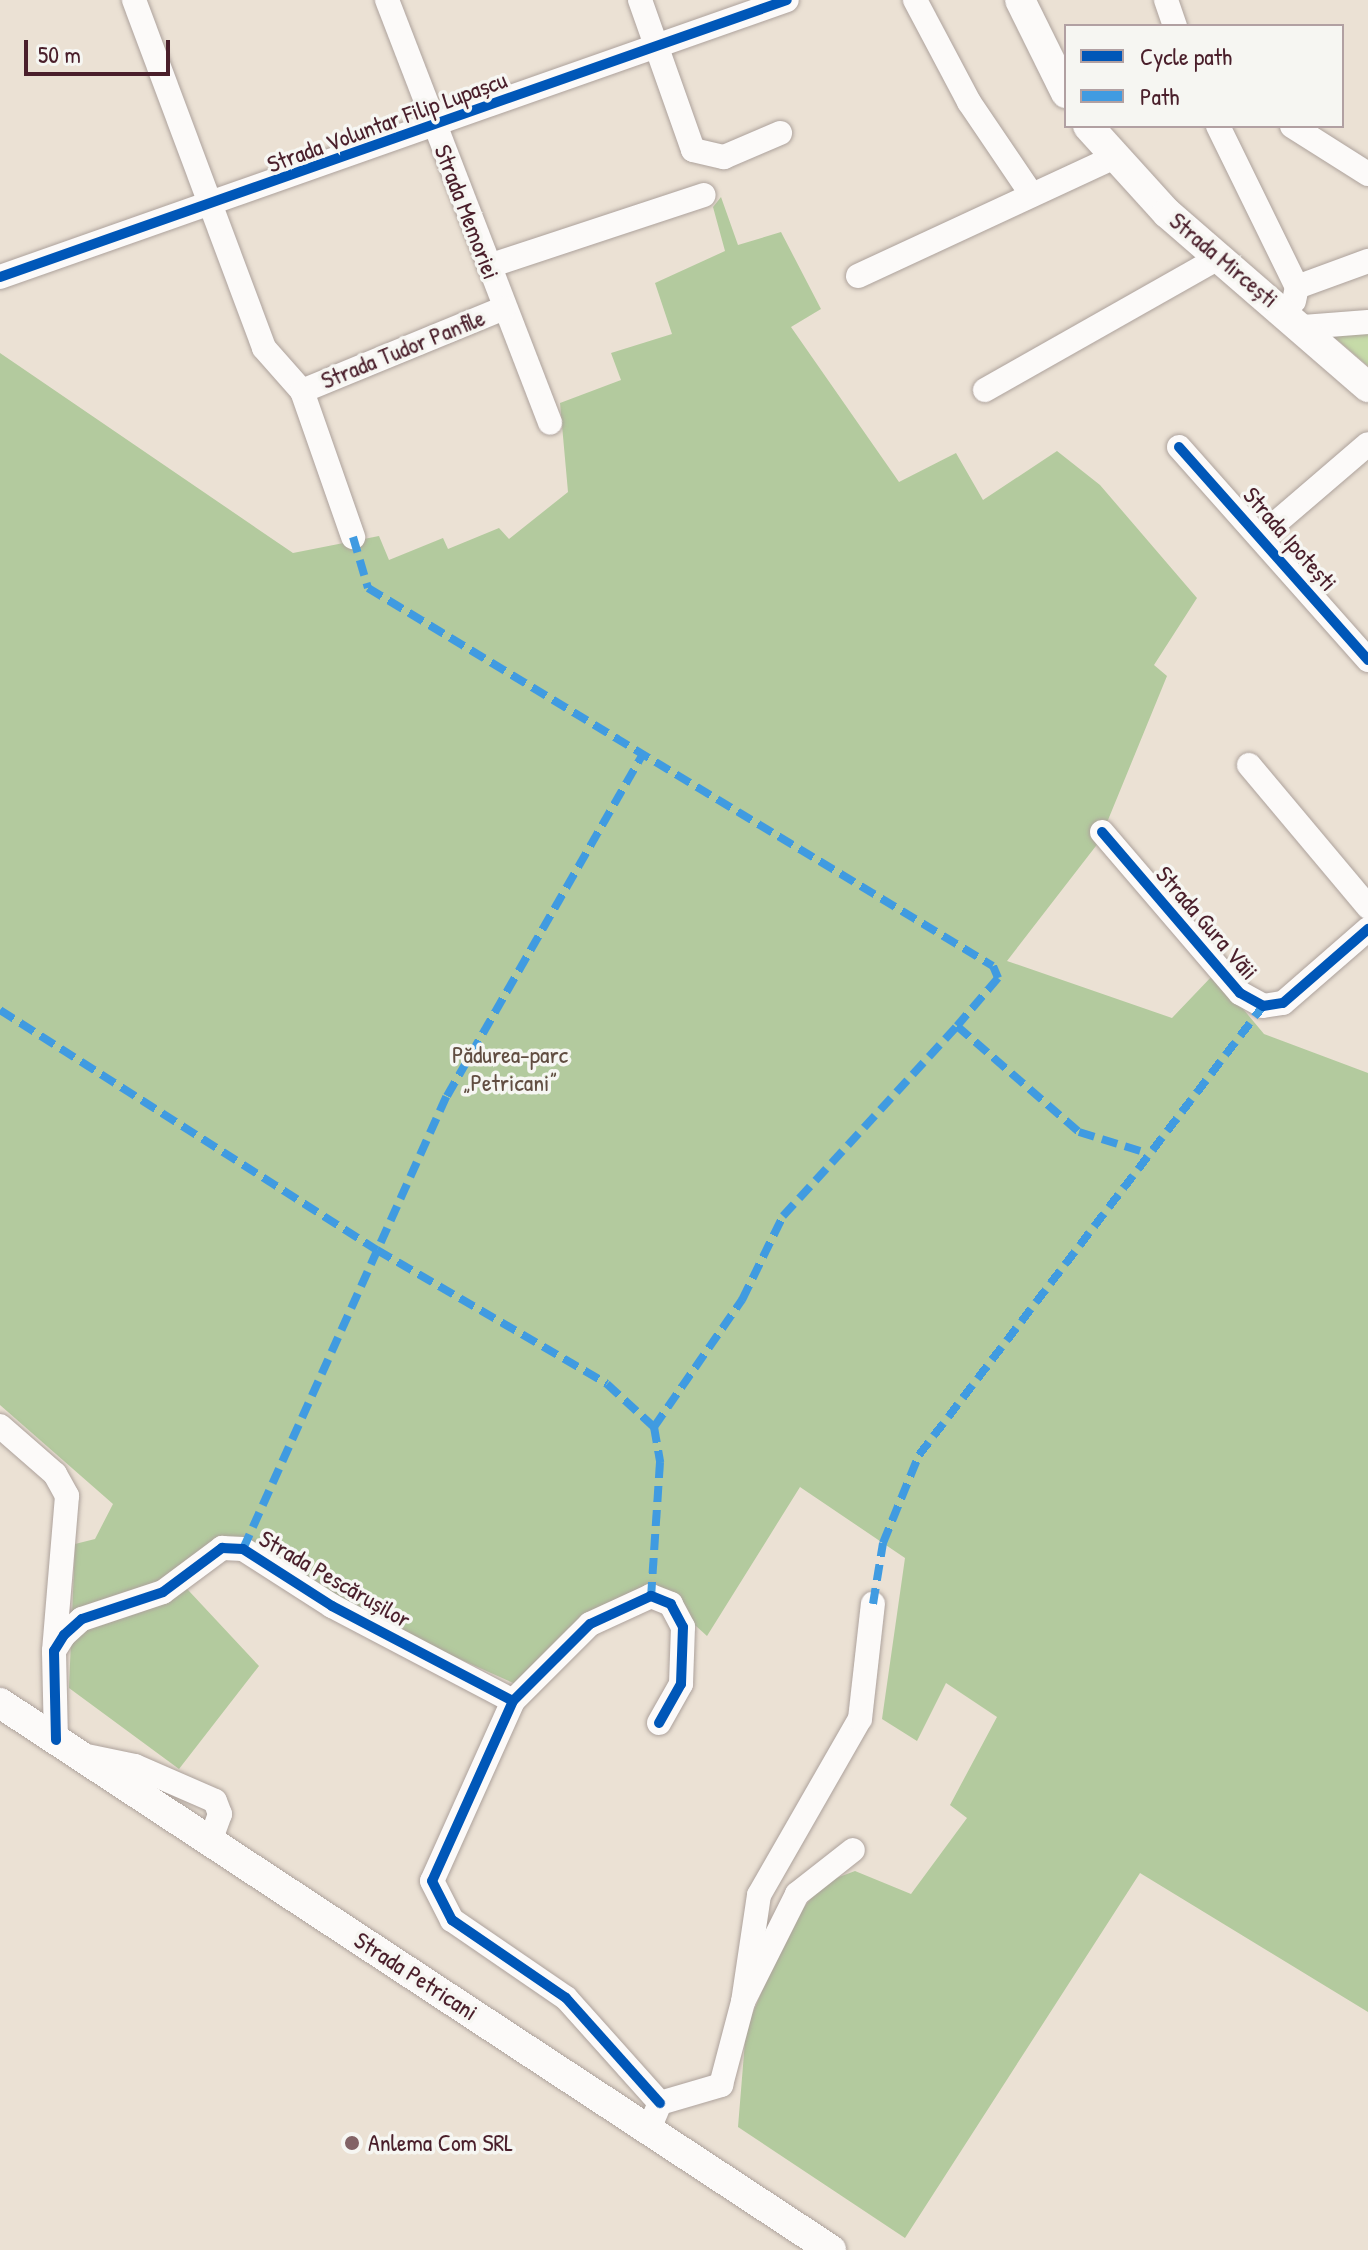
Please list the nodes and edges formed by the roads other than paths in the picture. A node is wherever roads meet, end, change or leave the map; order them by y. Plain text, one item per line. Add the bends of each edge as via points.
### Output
1 (134, 0) edge
2 (387, 0) edge
3 (640, 0) edge
4 (787, 0) edge
5 (915, 0) edge
6 (1020, 0) edge
7 (1166, 0) edge
8 (1174, 24) edge
9 (658, 47) junction
10 (1064, 89) edge
11 (433, 126) junction
12 (1090, 128) edge
13 (1219, 128) edge
14 (1295, 128) edge
15 (780, 133) dead end
16 (1114, 157) junction
17 (1368, 174) edge
18 (704, 195) dead end
19 (1032, 195) junction
20 (210, 207) junction
21 (1217, 259) junction
22 (1368, 261) edge
23 (489, 266) junction
24 (858, 276) dead end
25 (0, 277) edge
26 (504, 308) junction
27 (1297, 310) junction
28 (1368, 322) edge
29 (1368, 387) edge
30 (985, 390) dead end
31 (302, 391) junction
32 (550, 423) dead end
33 (1368, 444) edge
34 (1179, 447) dead end
35 (1263, 534) junction
36 (353, 537) dead end
37 (1368, 660) edge
38 (1249, 765) dead end
39 (1102, 832) dead end
40 (1368, 907) edge
41 (1368, 929) edge
42 (0, 1426) edge
43 (873, 1604) dead end
44 (54, 1651) junction
45 (513, 1701) junction
46 (0, 1703) edge
47 (659, 1723) dead end
48 (56, 1740) junction
49 (853, 1850) dead end
50 (743, 2002) junction
51 (654, 2117) junction
52 (831, 2250) edge

1 - 20 street, Strada Tudor Panfile
2 - 11 street, Strada Memoriei
3 - 9 street
4 - 9 street, Strada Voluntar Filip Lupașcu
5 - 19 street via 969,102
6 - 10 main road
7 - 8 street
9 - 11 street, Strada Voluntar Filip Lupașcu
9 - 15 street via 687,142 702,157 724,157
11 - 20 street, Strada Voluntar Filip Lupașcu
11 - 23 street, Strada Memoriei
12 - 16 main road, Strada Mircești
13 - 27 street
14 - 17 street
16 - 19 street
16 - 21 main road, Strada Mircești
18 - 23 street
19 - 24 street
20 - 25 street, Strada Voluntar Filip Lupașcu
20 - 31 street, Strada Tudor Panfile via 264,348
21 - 27 main road, Strada Mircești
21 - 30 street
22 - 27 street
23 - 26 street, Strada Memoriei
26 - 31 street, Strada Tudor Panfile
26 - 32 street, Strada Memoriei
27 - 28 street
27 - 29 main road, Strada Mircești
31 - 36 street, Strada Tudor Panfile
33 - 35 street, Strada Ipotești
34 - 35 street, Strada Ipotești
35 - 37 street, Strada Ipotești
38 - 40 street
39 - 41 street, Strada Gura Văii via 1240,993 1263,1006 1283,1003
42 - 44 street via 65,1486
43 - 50 street via 860,1719 759,1895
44 - 45 street, Strada Pescărușilor via 82,1619 163,1592 222,1548 243,1549 332,1606
44 - 48 street
45 - 47 street via 590,1624 651,1596 671,1604 683,1627 681,1684
45 - 51 street via 432,1881 437,1900 452,1920 566,1998
46 - 48 main road, Strada Petricani
48 - 51 main road, Strada Petricani
49 - 50 street via 797,1894
50 - 51 street via 721,2085
51 - 52 main road, Strada Petricani

